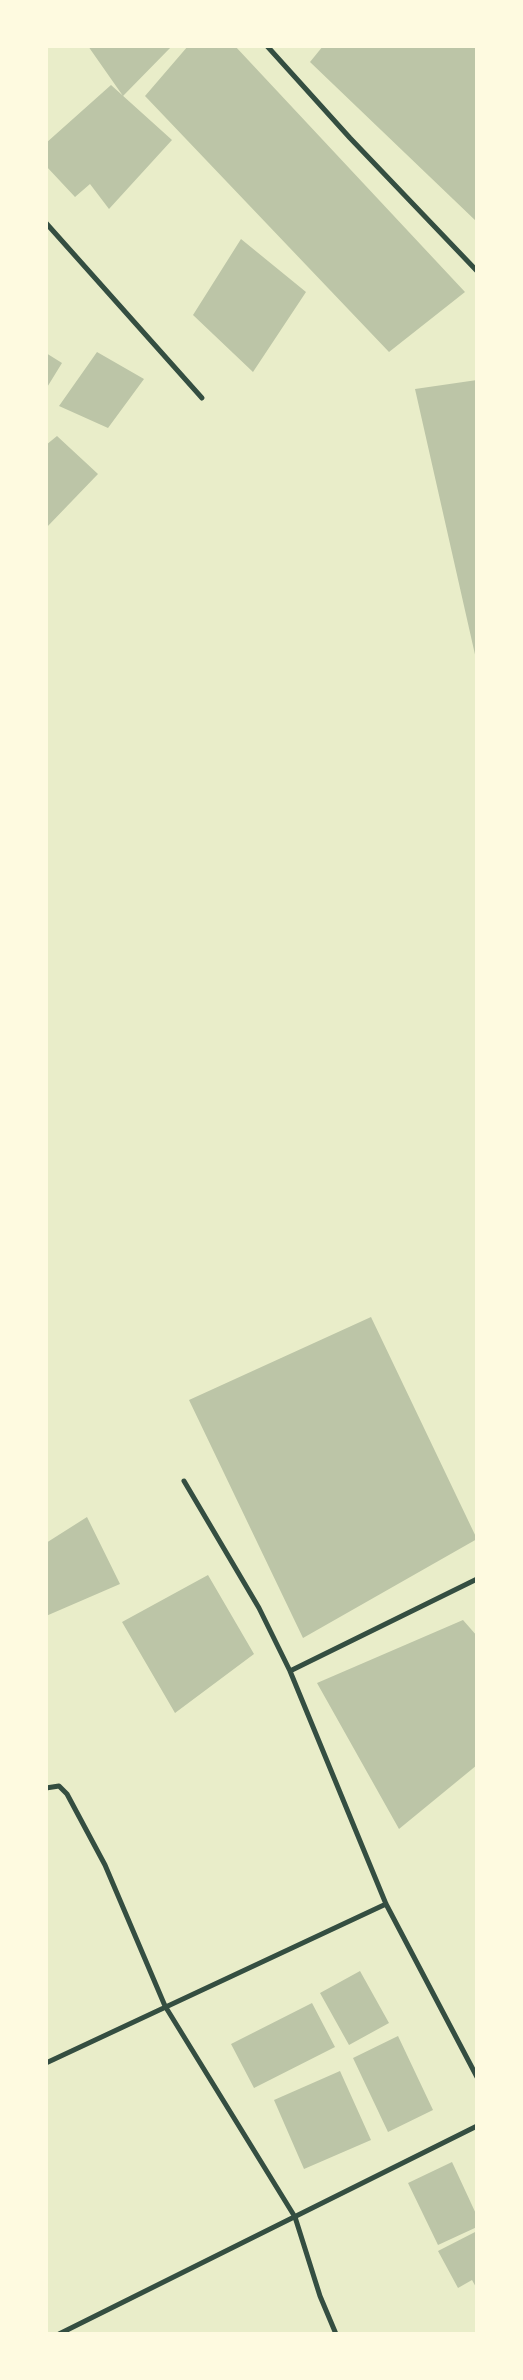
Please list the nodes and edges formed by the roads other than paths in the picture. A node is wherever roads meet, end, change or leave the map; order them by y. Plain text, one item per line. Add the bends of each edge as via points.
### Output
1 (267, 46) edge
2 (46, 223) edge
3 (477, 271) edge
4 (202, 398) dead end
5 (184, 1481) dead end
6 (477, 1579) edge
7 (290, 1671) junction
8 (46, 1788) edge
9 (386, 1904) junction
10 (165, 2006) junction
11 (46, 2063) edge
12 (477, 2077) edge
13 (477, 2126) edge
14 (294, 2217) junction
15 (59, 2334) edge
16 (336, 2334) edge

1 - 3 street
2 - 4 street
5 - 7 street via 259,1608
6 - 7 street
7 - 9 street
8 - 10 street via 59,1786 68,1794 105,1865
9 - 10 street
9 - 12 street
10 - 11 street
10 - 14 street
13 - 14 street
14 - 15 street
14 - 16 street

